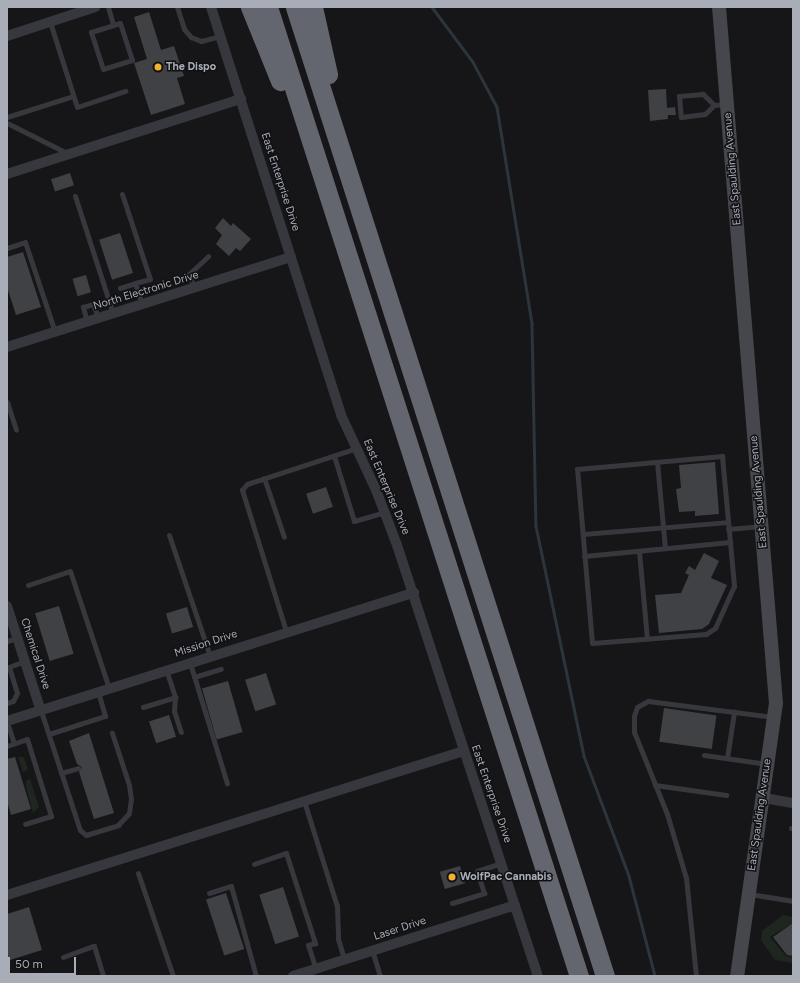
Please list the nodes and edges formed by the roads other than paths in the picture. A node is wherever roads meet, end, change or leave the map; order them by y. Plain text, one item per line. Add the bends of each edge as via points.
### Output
1 (94, 7) edge
2 (108, 7) edge
3 (177, 7) edge
4 (211, 7) edge
5 (250, 7) edge
6 (268, 7) edge
7 (295, 7) edge
8 (313, 7) edge
9 (720, 7) edge
10 (76, 10) edge
11 (50, 22) junction
12 (114, 25) junction
13 (7, 36) edge
14 (221, 36) junction
15 (125, 91) dead end
16 (73, 96) junction
17 (241, 99) junction
18 (721, 104) junction
19 (7, 117) edge
20 (7, 123) edge
21 (68, 154) junction
22 (7, 174) edge
23 (352, 185) junction
24 (122, 194) dead end
25 (75, 196) dead end
26 (334, 212) junction
27 (7, 248) edge
28 (208, 256) dead end
29 (291, 257) junction
30 (135, 283) junction
31 (120, 288) dead end
32 (194, 288) junction
33 (142, 305) junction
34 (113, 314) junction
35 (98, 318) junction
36 (87, 322) junction
37 (55, 332) junction
38 (7, 347) edge
39 (7, 402) edge
40 (16, 430) dead end
41 (357, 448) junction
42 (334, 456) junction
43 (657, 462) junction
44 (264, 478) junction
45 (385, 512) junction
46 (728, 522) junction
47 (761, 526) junction
48 (663, 527) junction
49 (728, 529) junction
50 (582, 534) junction
51 (169, 535) dead end
52 (284, 537) dead end
53 (730, 542) junction
54 (665, 548) junction
55 (640, 551) junction
56 (584, 556) junction
57 (28, 585) dead end
58 (414, 593) junction
59 (7, 606) edge
60 (286, 631) junction
61 (18, 638) junction
62 (647, 639) junction
63 (7, 641) edge
64 (210, 656) junction
65 (25, 661) junction
66 (189, 662) junction
67 (221, 669) dead end
68 (166, 670) junction
69 (194, 677) junction
70 (109, 688) junction
71 (98, 692) junction
72 (175, 697) junction
73 (7, 703) edge
74 (143, 707) dead end
75 (41, 710) junction
76 (734, 712) junction
77 (774, 717) junction
78 (7, 722) edge
79 (181, 732) dead end
80 (112, 733) dead end
81 (49, 734) junction
82 (14, 743) junction
83 (7, 746) edge
84 (464, 752) junction
85 (704, 755) dead end
86 (728, 758) junction
87 (768, 764) junction
88 (78, 768) dead end
89 (61, 773) junction
90 (227, 783) dead end
91 (655, 785) junction
92 (726, 795) dead end
93 (764, 798) junction
94 (303, 800) junction
95 (793, 803) edge
96 (25, 824) dead end
97 (502, 863) junction
98 (254, 864) dead end
99 (138, 873) dead end
100 (209, 893) dead end
101 (749, 894) junction
102 (7, 895) edge
103 (793, 901) edge
104 (452, 903) dead end
105 (515, 905) junction
106 (372, 950) junction
107 (63, 957) dead end
108 (344, 959) junction
109 (316, 968) junction
110 (7, 973) edge
111 (8, 976) edge
112 (103, 976) edge
113 (173, 976) edge
114 (256, 976) edge
115 (293, 976) edge
116 (380, 976) edge
117 (538, 976) edge
118 (579, 976) edge
119 (605, 976) edge
120 (696, 976) edge
121 (737, 976) edge

1 - 10 street
2 - 12 lane
3 - 14 lane via 184,29 190,37 201,41
4 - 14 street, East Enterprise Drive
5 - 26 highway
6 - 26 highway
7 - 23 highway
8 - 23 highway
9 - 18 street, East Spaulding Avenue
10 - 11 street
11 - 13 street
11 - 16 lane
12 - 12 lane via 120,23 132,60 103,69 91,32
14 - 17 street, East Enterprise Drive
15 - 16 lane via 77,107
16 - 19 lane
17 - 21 street
17 - 29 street, East Enterprise Drive
18 - 18 lane via 703,94 679,96 681,117 705,114
18 - 47 street, East Spaulding Avenue
20 - 21 lane
21 - 22 street
23 - 119 highway
24 - 30 lane via 150,279
25 - 34 lane
26 - 118 highway
27 - 37 lane via 25,242
28 - 32 lane via 189,274
29 - 32 street, North Electronic Drive
29 - 41 street, East Enterprise Drive via 342,415
30 - 31 lane
30 - 33 lane
32 - 33 street, North Electronic Drive
33 - 34 street, North Electronic Drive
34 - 35 street, North Electronic Drive
35 - 36 street, North Electronic Drive
35 - 36 lane via 93,304 83,307
36 - 37 street, North Electronic Drive
37 - 38 street, North Electronic Drive
39 - 40 lane
41 - 42 lane
41 - 45 street, East Enterprise Drive
42 - 44 lane
42 - 45 lane via 354,521
43 - 46 lane via 722,456
43 - 48 lane
43 - 50 lane via 577,469
44 - 52 lane
44 - 60 lane via 244,487 243,496
45 - 58 street, East Enterprise Drive
46 - 48 lane
46 - 49 lane
47 - 49 lane
47 - 77 street, East Spaulding Avenue via 776,703
48 - 50 lane
48 - 54 lane
49 - 53 lane
50 - 56 lane
51 - 64 lane
53 - 54 lane
53 - 62 lane via 734,586 715,628 706,634
54 - 55 lane
55 - 56 lane
55 - 62 lane
56 - 62 lane via 592,643
57 - 70 lane via 70,570
58 - 60 street, Mission Drive
58 - 84 street, East Enterprise Drive
59 - 61 street, Chemical Drive
60 - 64 street, Mission Drive
61 - 63 lane
61 - 65 street, Chemical Drive
64 - 66 street, Mission Drive
65 - 73 lane via 9,667 17,693 13,701
65 - 75 street, Chemical Drive
66 - 68 street, Mission Drive
66 - 69 lane
67 - 69 lane
68 - 70 street, Mission Drive
68 - 72 lane
69 - 90 lane
70 - 71 street, Mission Drive
71 - 75 street, Mission Drive
71 - 81 lane via 105,716
72 - 74 lane
72 - 79 lane via 173,705
75 - 78 street, Mission Drive
75 - 81 lane
76 - 77 lane
76 - 86 lane
76 - 91 lane via 648,701 641,703 634,716 634,732
77 - 87 street, East Spaulding Avenue
78 - 82 lane
80 - 89 lane via 129,785 131,799 125,820 118,825 86,835 82,832
81 - 89 lane
82 - 83 lane
82 - 96 lane via 27,739 51,816
84 - 94 street
84 - 97 street, East Enterprise Drive
85 - 86 lane
86 - 87 lane
87 - 93 street, East Spaulding Avenue
88 - 89 lane
91 - 92 lane
91 - 120 lane via 667,814 686,878
93 - 95 street
93 - 101 street, East Spaulding Avenue
94 - 102 street
94 - 108 lane via 337,906 338,939
97 - 104 lane via 477,871 484,893
97 - 105 street, East Enterprise Drive
98 - 109 lane via 286,853 315,942 308,945
99 - 113 lane
100 - 114 lane via 231,886
101 - 103 lane
101 - 121 street, East Spaulding Avenue
105 - 106 street, Laser Drive
105 - 117 street, East Enterprise Drive
106 - 108 street, Laser Drive
106 - 116 lane
107 - 112 lane via 94,946
108 - 109 street, Laser Drive
109 - 115 street, Laser Drive
110 - 111 lane

